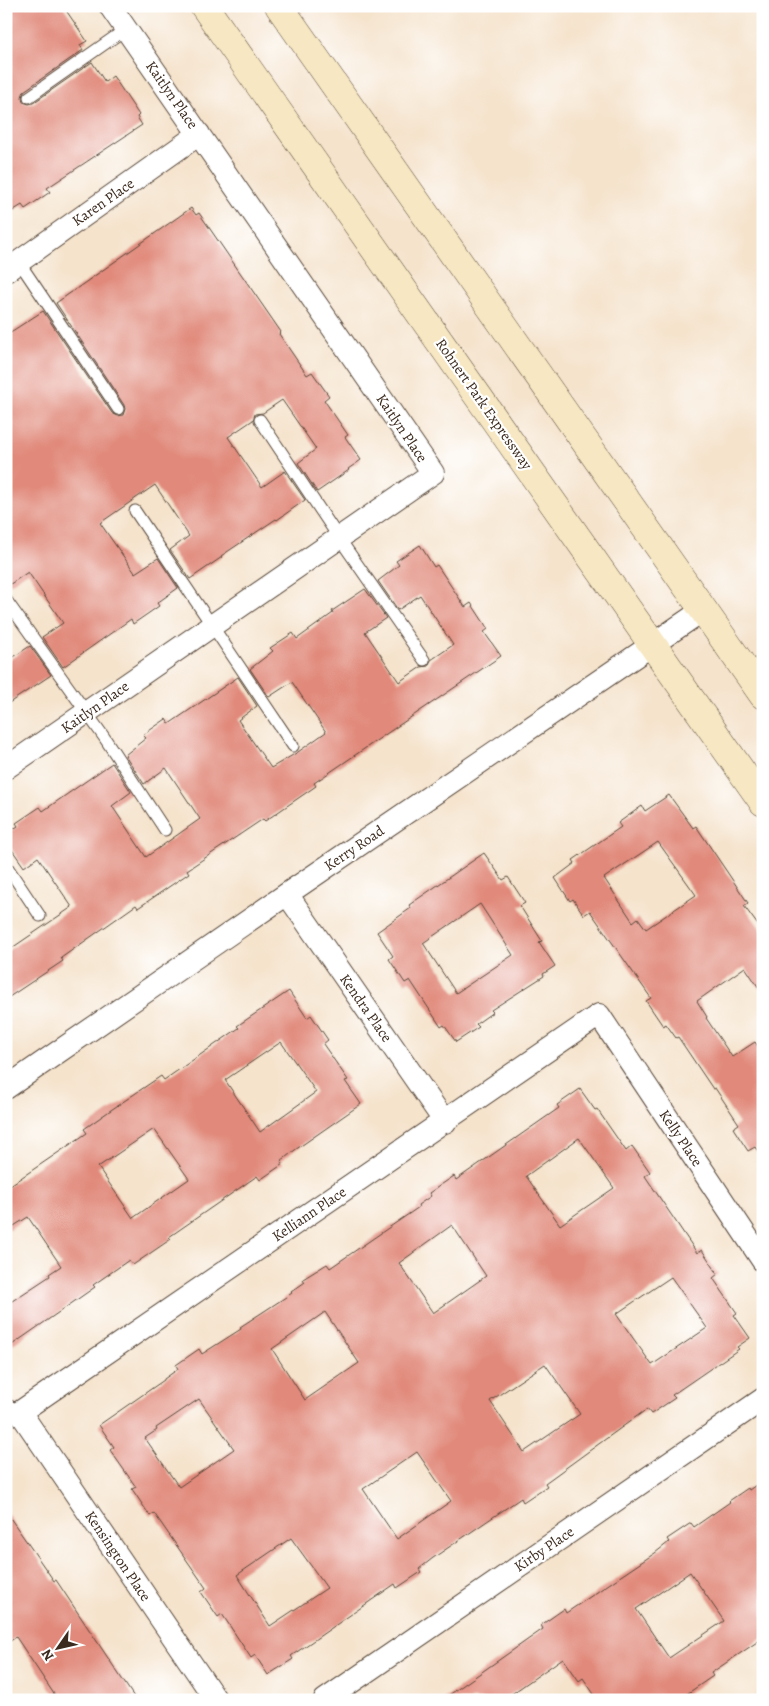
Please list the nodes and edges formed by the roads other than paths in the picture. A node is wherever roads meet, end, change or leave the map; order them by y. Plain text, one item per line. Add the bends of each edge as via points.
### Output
1 (110, 6) edge
2 (204, 6) edge
3 (279, 6) edge
4 (126, 29) junction
5 (29, 97) dead end
6 (199, 134) junction
7 (13, 266) edge
8 (118, 409) dead end
9 (260, 420) dead end
10 (135, 511) dead end
11 (339, 538) junction
12 (6, 600) edge
13 (703, 610) junction
14 (213, 625) junction
15 (653, 645) junction
16 (424, 660) dead end
17 (763, 695) edge
18 (86, 713) junction
19 (293, 746) dead end
20 (6, 768) edge
21 (763, 802) edge
22 (165, 830) dead end
23 (6, 865) edge
24 (287, 894) junction
25 (40, 916) dead end
26 (599, 1016) joint
27 (6, 1088) edge
28 (445, 1122) junction
29 (763, 1261) edge
30 (763, 1399) edge
31 (13, 1408) edge
32 (216, 1700) edge
33 (325, 1700) edge

1 - 4 street, Kaitlyn Place
2 - 15 main road, Rohnert Park Expressway
3 - 13 main road
4 - 5 lane
4 - 6 street, Kaitlyn Place
6 - 7 street, Karen Place
6 - 11 street, Kaitlyn Place via 433,473
7 - 8 lane
9 - 11 lane
10 - 14 lane
11 - 14 street, Kaitlyn Place
11 - 16 lane
12 - 18 lane
13 - 15 street, Kerry Road
13 - 17 main road
14 - 18 street, Kaitlyn Place
14 - 19 lane
15 - 21 main road, Rohnert Park Expressway
15 - 24 street, Kerry Road
18 - 20 street, Kaitlyn Place
18 - 22 lane
23 - 25 lane
24 - 27 street, Kerry Road
24 - 28 street, Kendra Place
26 - 28 street, Kelliann Place
26 - 29 street, Kelly Place
28 - 31 street, Kelliann Place
30 - 33 street, Kirby Place
31 - 32 street, Kensington Place

